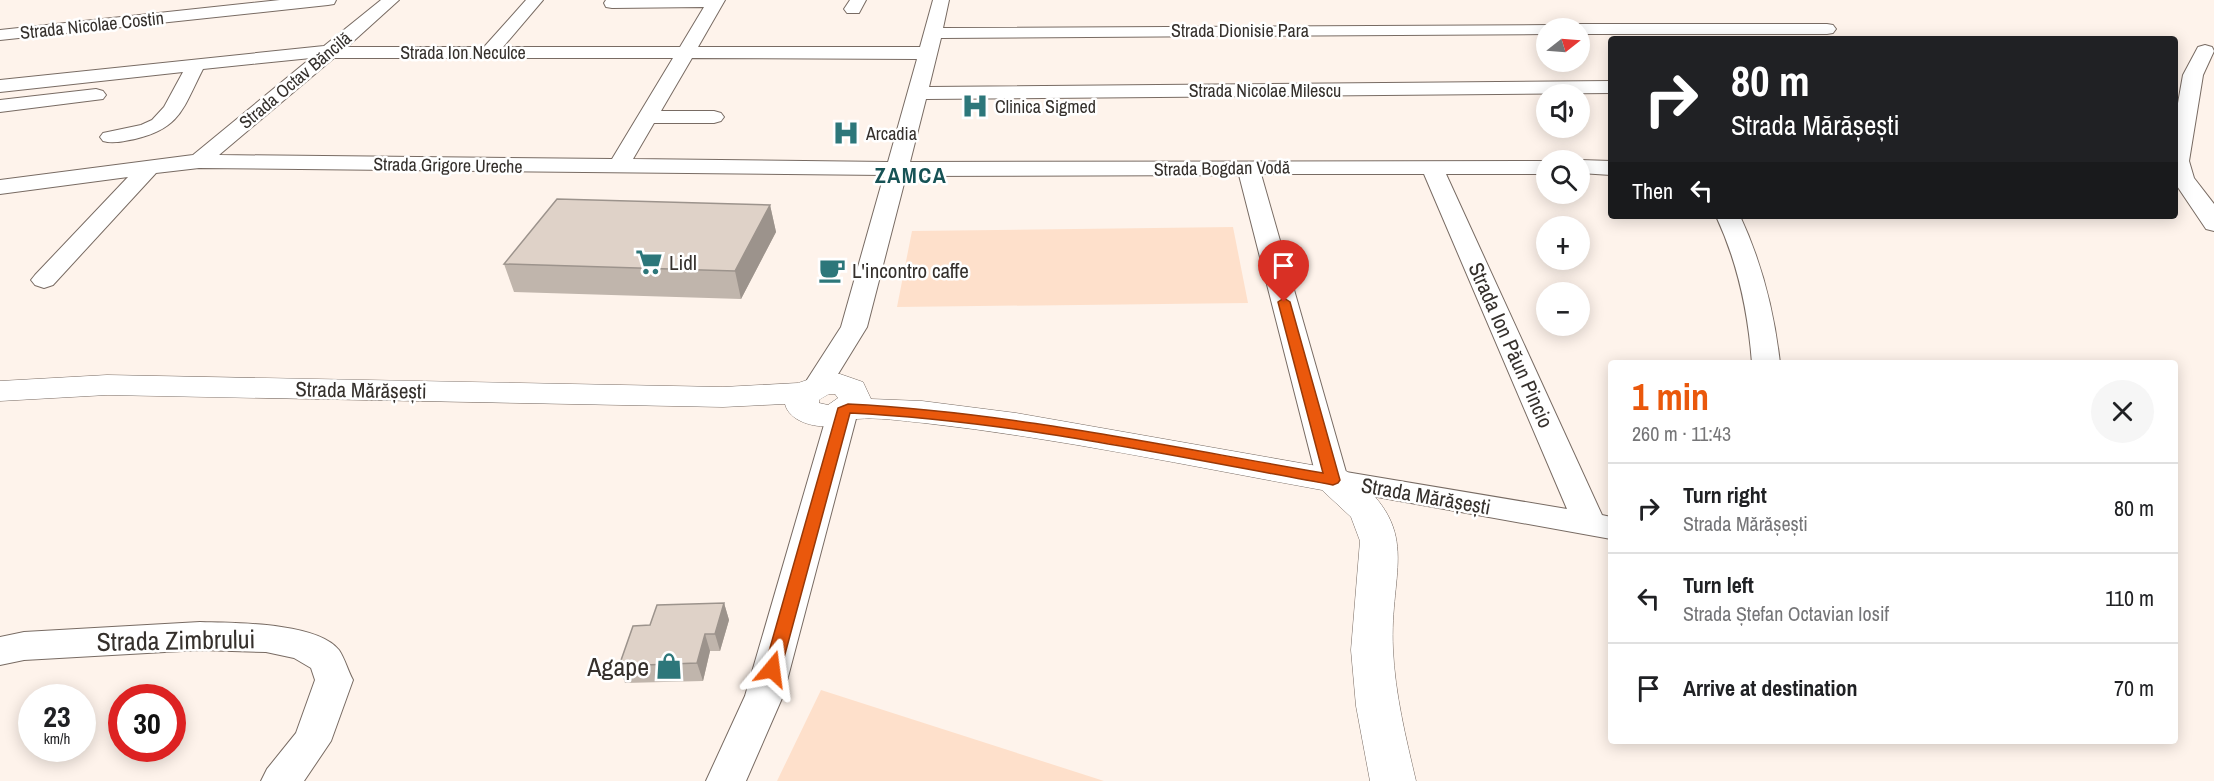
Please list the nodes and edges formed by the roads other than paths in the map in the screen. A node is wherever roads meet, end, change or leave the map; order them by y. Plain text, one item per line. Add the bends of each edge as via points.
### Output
1 (328, 0) edge
2 (391, 0) edge
3 (535, 0) edge
4 (941, 0) edge
5 (717, 1) edge
6 (610, 6) edge
7 (1536, 29) edge
8 (1590, 29) edge
9 (1827, 29) dead end
10 (0, 35) edge
11 (931, 43) junction
12 (2205, 51) dead end
13 (327, 52) junction
14 (489, 52) junction
15 (688, 52) junction
16 (197, 64) junction
17 (184, 85) junction
18 (0, 86) edge
19 (1608, 87) edge
20 (161, 88) dead end
21 (115, 93) dead end
22 (918, 93) junction
23 (0, 106) edge
24 (649, 117) junction
25 (714, 117) dead end
26 (110, 137) dead end
27 (199, 161) junction
28 (150, 167) junction
29 (618, 167) junction
30 (1432, 167) junction
31 (1536, 167) edge
32 (1248, 168) junction
33 (1590, 168) edge
34 (1608, 168) edge
35 (898, 170) junction
36 (0, 187) edge
37 (1730, 219) edge
38 (2214, 224) edge
39 (44, 280) dead end
40 (1766, 360) edge
41 (0, 392) edge
42 (830, 401) junction
43 (1333, 480) junction
44 (1600, 526) edge
45 (0, 651) edge
46 (281, 781) edge
47 (726, 781) edge
48 (1393, 781) edge

1 - 10 street, Strada Nicolae Costin via 240,17
2 - 13 street, Strada Octav Băncilă
3 - 14 street
4 - 11 street
5 - 6 street
5 - 15 street
7 - 11 street, Strada Dionisie Para
8 - 9 street
11 - 15 street, Strada Ion Neculce
11 - 22 street
12 - 38 street via 2192,81 2178,161 2179,172
13 - 14 street, Strada Ion Neculce
13 - 16 street, Strada Ion Neculce
13 - 27 street, Strada Octav Băncilă
14 - 15 street, Strada Ion Neculce
15 - 24 street
16 - 17 street
16 - 18 street, Strada Ion Neculce
17 - 20 street
17 - 26 street via 171,115 159,126
19 - 22 street, Strada Nicolae Milescu
21 - 23 street
22 - 35 street
24 - 25 street
24 - 29 street
27 - 28 street, Strada Grigore Ureche
27 - 29 street, Strada Grigore Ureche
28 - 36 street, Strada Grigore Ureche
28 - 39 street
29 - 35 street, Strada Grigore Ureche
30 - 31 street, Strada Bogdan Vodă
30 - 32 street, Strada Bogdan Vodă
30 - 44 street, Strada Ion Păun Pincio
32 - 35 street, Strada Bogdan Vodă
32 - 43 street
33 - 34 street
35 - 42 street
37 - 40 street via 1759,305
41 - 42 street, Strada Mărășești via 107,385
42 - 43 street, Strada Mărășești via 1058,430
42 - 47 street via 827,466 764,696
43 - 44 street, Strada Mărășești
43 - 48 street via 1357,498 1378,533 1371,633 1375,688
45 - 46 street, Strada Zimbrului via 24,646 200,636 266,638 303,646 326,659 334,680 312,741

